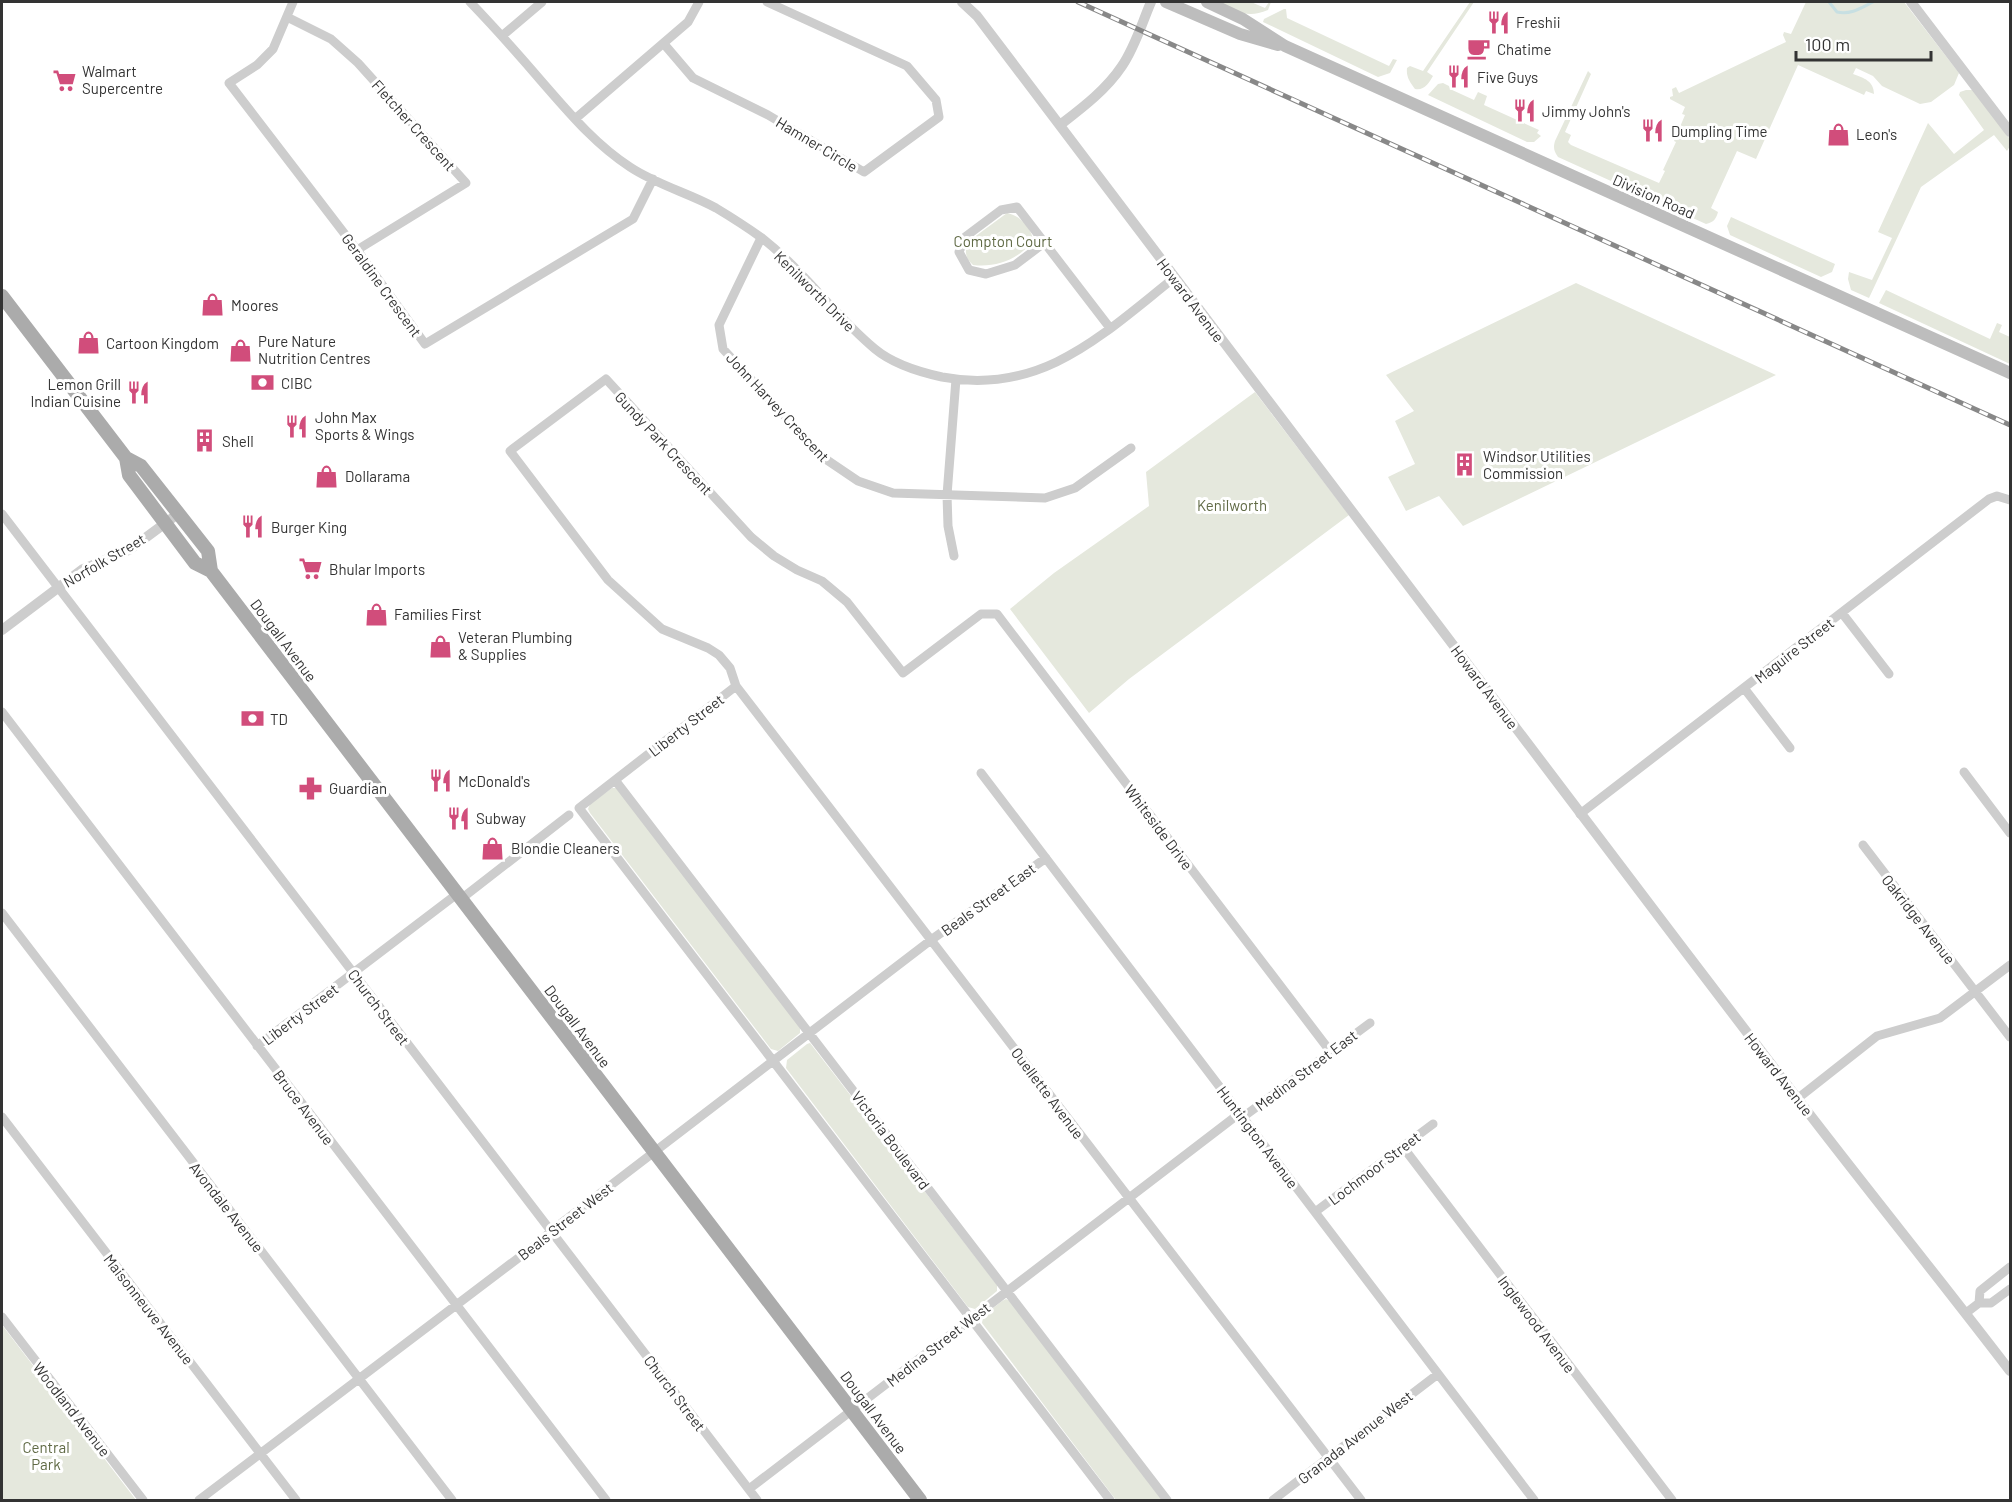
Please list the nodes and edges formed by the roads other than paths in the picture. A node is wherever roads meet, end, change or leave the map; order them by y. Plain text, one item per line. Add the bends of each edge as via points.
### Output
1 (293, 2) edge
2 (470, 2) edge
3 (542, 2) edge
4 (699, 2) edge
5 (767, 2) edge
6 (962, 2) edge
7 (1150, 2) edge
8 (1166, 2) edge
9 (1207, 2) edge
10 (1911, 2) edge
11 (286, 17) junction
12 (502, 36) junction
13 (664, 44) junction
14 (1285, 46) junction
15 (575, 119) junction
16 (1060, 125) junction
17 (2010, 132) edge
18 (652, 179) junction
19 (761, 238) junction
20 (1044, 243) junction
21 (357, 250) junction
22 (1174, 278) junction
23 (2, 296) edge
24 (1110, 327) junction
25 (2010, 373) edge
26 (956, 379) junction
27 (1131, 448) dead end
28 (126, 458) junction
29 (947, 495) junction
30 (2010, 500) edge
31 (179, 513) junction
32 (2, 514) edge
33 (164, 524) junction
34 (954, 556) dead end
35 (211, 571) junction
36 (57, 587) junction
37 (1842, 613) junction
38 (981, 614) joint
39 (2, 630) edge
40 (1889, 674) dead end
41 (736, 686) junction
42 (1744, 688) junction
43 (2, 712) edge
44 (1790, 748) dead end
45 (1964, 772) dead end
46 (981, 773) dead end
47 (615, 780) junction
48 (1580, 814) junction
49 (569, 815) dead end
50 (2010, 833) edge
51 (1863, 845) dead end
52 (1046, 858) junction
53 (459, 897) junction
54 (2, 913) edge
55 (931, 940) junction
56 (2010, 965) edge
57 (353, 973) junction
58 (1976, 992) junction
59 (1370, 1023) dead end
60 (809, 1033) junction
61 (2010, 1037) edge
62 (257, 1047) junction
63 (1330, 1051) junction
64 (773, 1061) junction
65 (1797, 1099) junction
66 (1241, 1115) junction
67 (2, 1117) edge
68 (1433, 1124) dead end
69 (1403, 1147) junction
70 (654, 1152) junction
71 (1128, 1197) junction
72 (1315, 1212) junction
73 (551, 1231) junction
74 (2010, 1268) edge
75 (2010, 1289) edge
76 (1007, 1291) junction
77 (1979, 1303) junction
78 (456, 1306) junction
79 (1966, 1313) junction
80 (2, 1317) edge
81 (970, 1319) junction
82 (2010, 1371) edge
83 (1438, 1374) junction
84 (359, 1379) junction
85 (851, 1410) junction
86 (261, 1454) junction
87 (1328, 1458) junction
88 (748, 1489) junction
89 (143, 1500) edge
90 (199, 1500) edge
91 (296, 1500) edge
92 (452, 1500) edge
93 (606, 1500) edge
94 (757, 1500) edge
95 (920, 1500) edge
96 (1110, 1500) edge
97 (1167, 1500) edge
98 (1273, 1500) edge
99 (1360, 1500) edge
100 (1534, 1500) edge
101 (1672, 1500) edge

1 - 11 street, Geraldine Crescent
2 - 12 street, Kenilworth Drive
3 - 12 street
4 - 13 street via 688,22
5 - 13 street, Hamner Circle via 908,66 936,100 939,117 864,172 768,115 693,78
6 - 16 street, Howard Avenue via 977,16
7 - 16 street via 1129,53 1115,75
8 - 14 main road, Division Road via 1240,34
9 - 14 main road, Division Road
10 - 17 street
11 - 21 street, Geraldine Crescent via 273,49 229,83
11 - 21 street, Fletcher Crescent via 331,39 358,63 466,183
12 - 15 street, Kenilworth Drive
13 - 15 street
14 - 25 main road, Division Road
15 - 18 street, Kenilworth Drive via 602,147
16 - 22 street, Howard Avenue
18 - 19 street, Kenilworth Drive via 716,208
18 - 21 street, Geraldine Crescent via 633,219 425,344
19 - 26 street, Kenilworth Drive via 878,351 918,372
19 - 29 street, John Harvey Crescent via 719,325 723,349 824,458 841,470 858,481 893,493
20 - 20 street via 1017,207 1001,210 965,237 959,252 969,270 986,274 1015,265
20 - 24 street
22 - 24 street, Kenilworth Drive
22 - 48 street, Howard Avenue
23 - 28 main road, Dougall Avenue
24 - 26 street, Kenilworth Drive via 1081,350 1053,365 1011,378
26 - 29 street
27 - 29 street, John Harvey Crescent via 1075,488 1045,498
28 - 31 main road, Dougall Avenue via 141,466
28 - 33 main road, Dougall Avenue via 129,475
29 - 34 street
30 - 37 street, Maguire Street via 1997,496 1989,499
31 - 33 street, Norfolk Street
31 - 35 main road, Dougall Avenue via 208,551
32 - 36 street, Church Street
33 - 35 main road, Dougall Avenue via 195,563
33 - 36 street, Norfolk Street via 129,550 83,569
35 - 53 main road, Dougall Avenue
36 - 39 street, Norfolk Street
36 - 57 street, Church Street
37 - 40 street
37 - 42 street, Maguire Street
38 - 41 street, Gundy Park Crescent via 903,673 847,602 822,581 774,556 751,537 606,380 510,451 608,580 662,629 719,655 730,668
38 - 63 street, Whiteside Drive via 997,615
41 - 47 street, Liberty Street
41 - 55 street, Ouellette Avenue
42 - 44 street
42 - 48 street, Maguire Street
43 - 62 street, Bruce Avenue
45 - 50 street
46 - 52 street, Huntington Avenue
47 - 60 street, Victoria Boulevard
47 - 64 street, Liberty Street via 579,808
48 - 65 street, Howard Avenue
49 - 53 street, Liberty Street
51 - 58 street, Oakridge Avenue
52 - 55 street, Beals Street East
52 - 66 street, Huntington Avenue
53 - 57 street, Liberty Street
53 - 70 main road, Dougall Avenue
54 - 84 street, Avondale Avenue
55 - 60 street, Beals Street West
55 - 71 street, Ouellette Avenue
56 - 58 street
57 - 62 street, Liberty Street
57 - 73 street, Church Street
58 - 61 street, Oakridge Avenue
58 - 65 street via 1940,1018 1877,1036
59 - 63 street, Medina Street East
60 - 64 street, Beals Street West
60 - 76 street, Victoria Boulevard
62 - 78 street, Bruce Avenue
63 - 66 street, Medina Street East
64 - 70 street, Beals Street West
64 - 81 street
65 - 79 street, Howard Avenue
66 - 71 street, Medina Street East
66 - 72 street, Huntington Avenue
67 - 86 street, Maisonneuve Avenue
68 - 69 street, Lochmoor Street
69 - 72 street, Lochmoor Street
69 - 101 street, Inglewood Avenue
70 - 73 street, Beals Street West
70 - 85 main road, Dougall Avenue
71 - 76 street, Medina Street West
71 - 87 street, Ouellette Avenue
72 - 83 street, Huntington Avenue
73 - 78 street, Beals Street West
73 - 88 street, Church Street
74 - 77 street via 1980,1291
75 - 77 street via 1991,1303
76 - 81 street, Medina Street West
76 - 97 street, Victoria Boulevard
77 - 79 street
78 - 84 street, Beals Street West
78 - 93 street, Bruce Avenue
79 - 82 street, Howard Avenue
80 - 89 street, Woodland Avenue
81 - 85 street, Medina Street West
81 - 96 street
83 - 87 street, Granada Avenue West
83 - 100 street, Huntington Avenue
84 - 86 street, Beals Street West
84 - 92 street, Avondale Avenue
85 - 88 street, Medina Street West
85 - 95 main road, Dougall Avenue
86 - 90 street, Beals Street West
86 - 91 street, Maisonneuve Avenue
87 - 98 street, Granada Avenue West
87 - 99 street, Ouellette Avenue
88 - 94 street, Church Street

